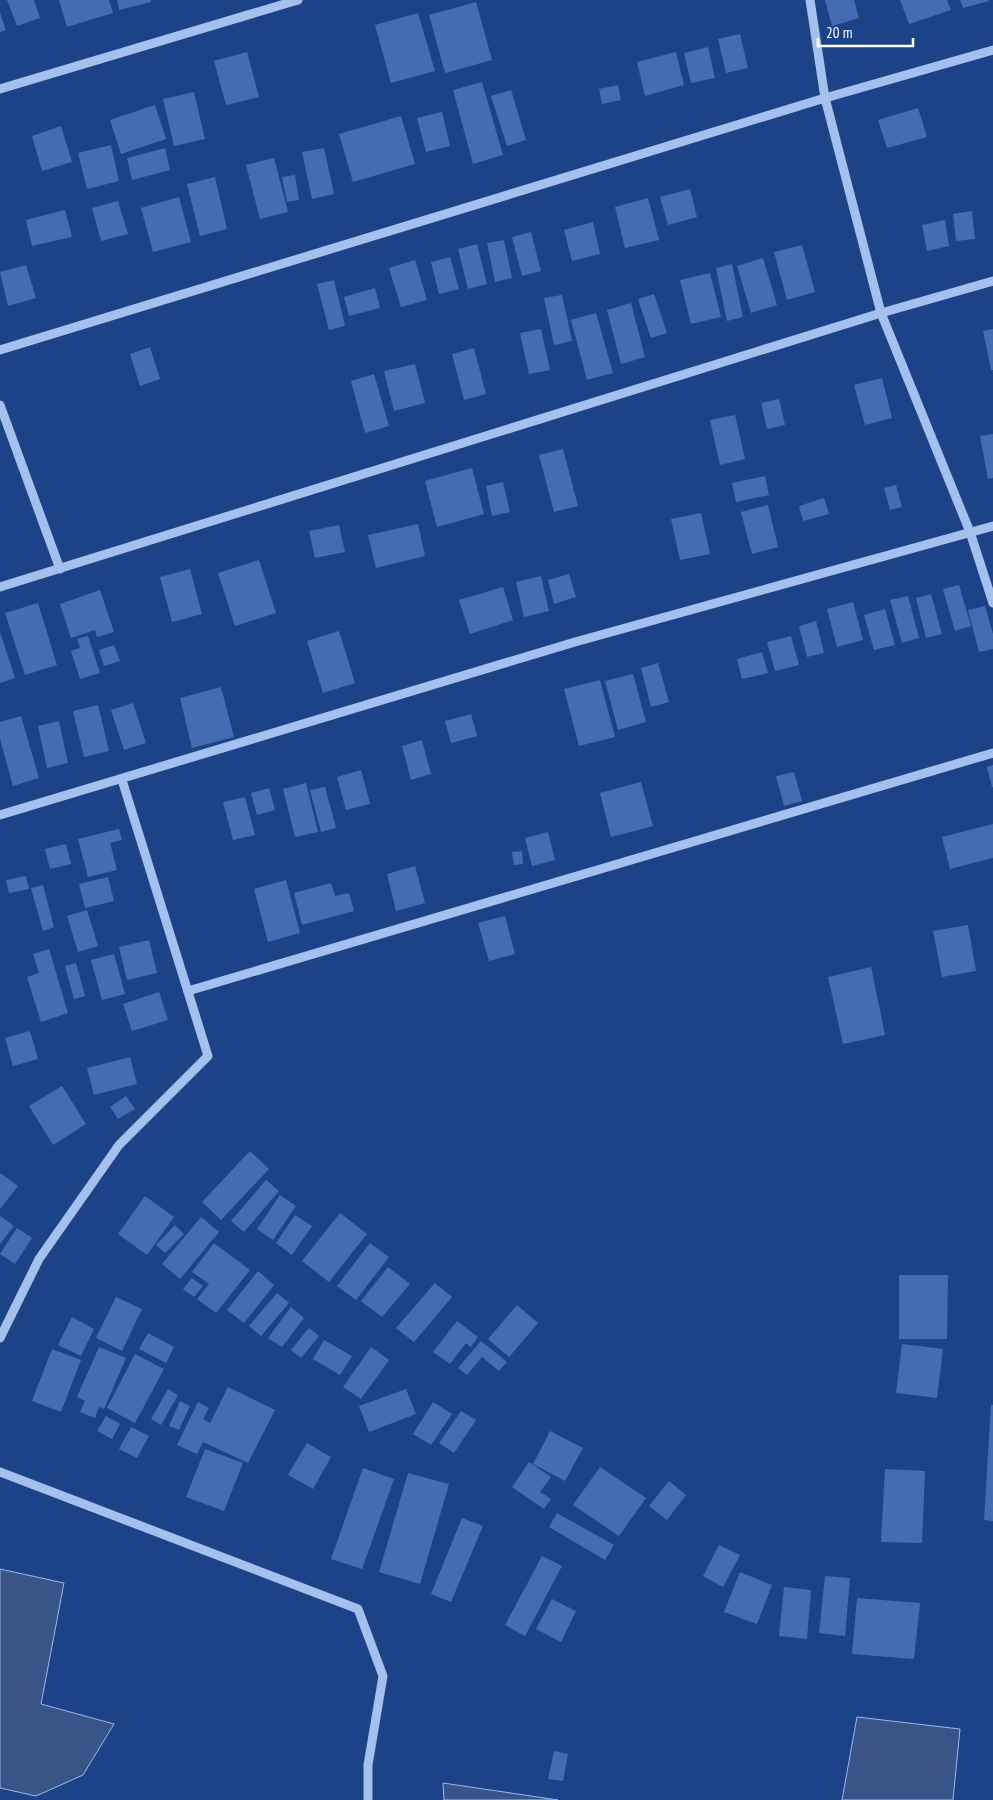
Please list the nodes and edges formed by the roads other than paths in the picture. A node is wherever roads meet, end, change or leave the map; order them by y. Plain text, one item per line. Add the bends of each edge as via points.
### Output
1 (298, 0) edge
2 (810, 0) edge
3 (993, 50) edge
4 (0, 89) edge
5 (825, 98) junction
6 (993, 281) edge
7 (881, 313) junction
8 (0, 350) edge
9 (0, 405) edge
10 (993, 526) edge
11 (970, 532) junction
12 (60, 569) junction
13 (0, 587) edge
14 (993, 603) edge
15 (993, 753) edge
16 (122, 780) junction
17 (0, 815) edge
18 (188, 991) junction
19 (0, 1338) edge
20 (0, 1472) edge
21 (368, 1800) edge

1 - 4 street
2 - 5 street
3 - 5 street
5 - 7 street
5 - 8 street
6 - 7 street
7 - 11 street
7 - 12 street
9 - 12 street
10 - 11 street
11 - 14 street
11 - 16 street via 575,642
12 - 13 street
15 - 18 street
16 - 17 street
16 - 18 street
18 - 19 street via 208,1056 118,1145 39,1259
20 - 21 street via 358,1608 383,1676 368,1765

